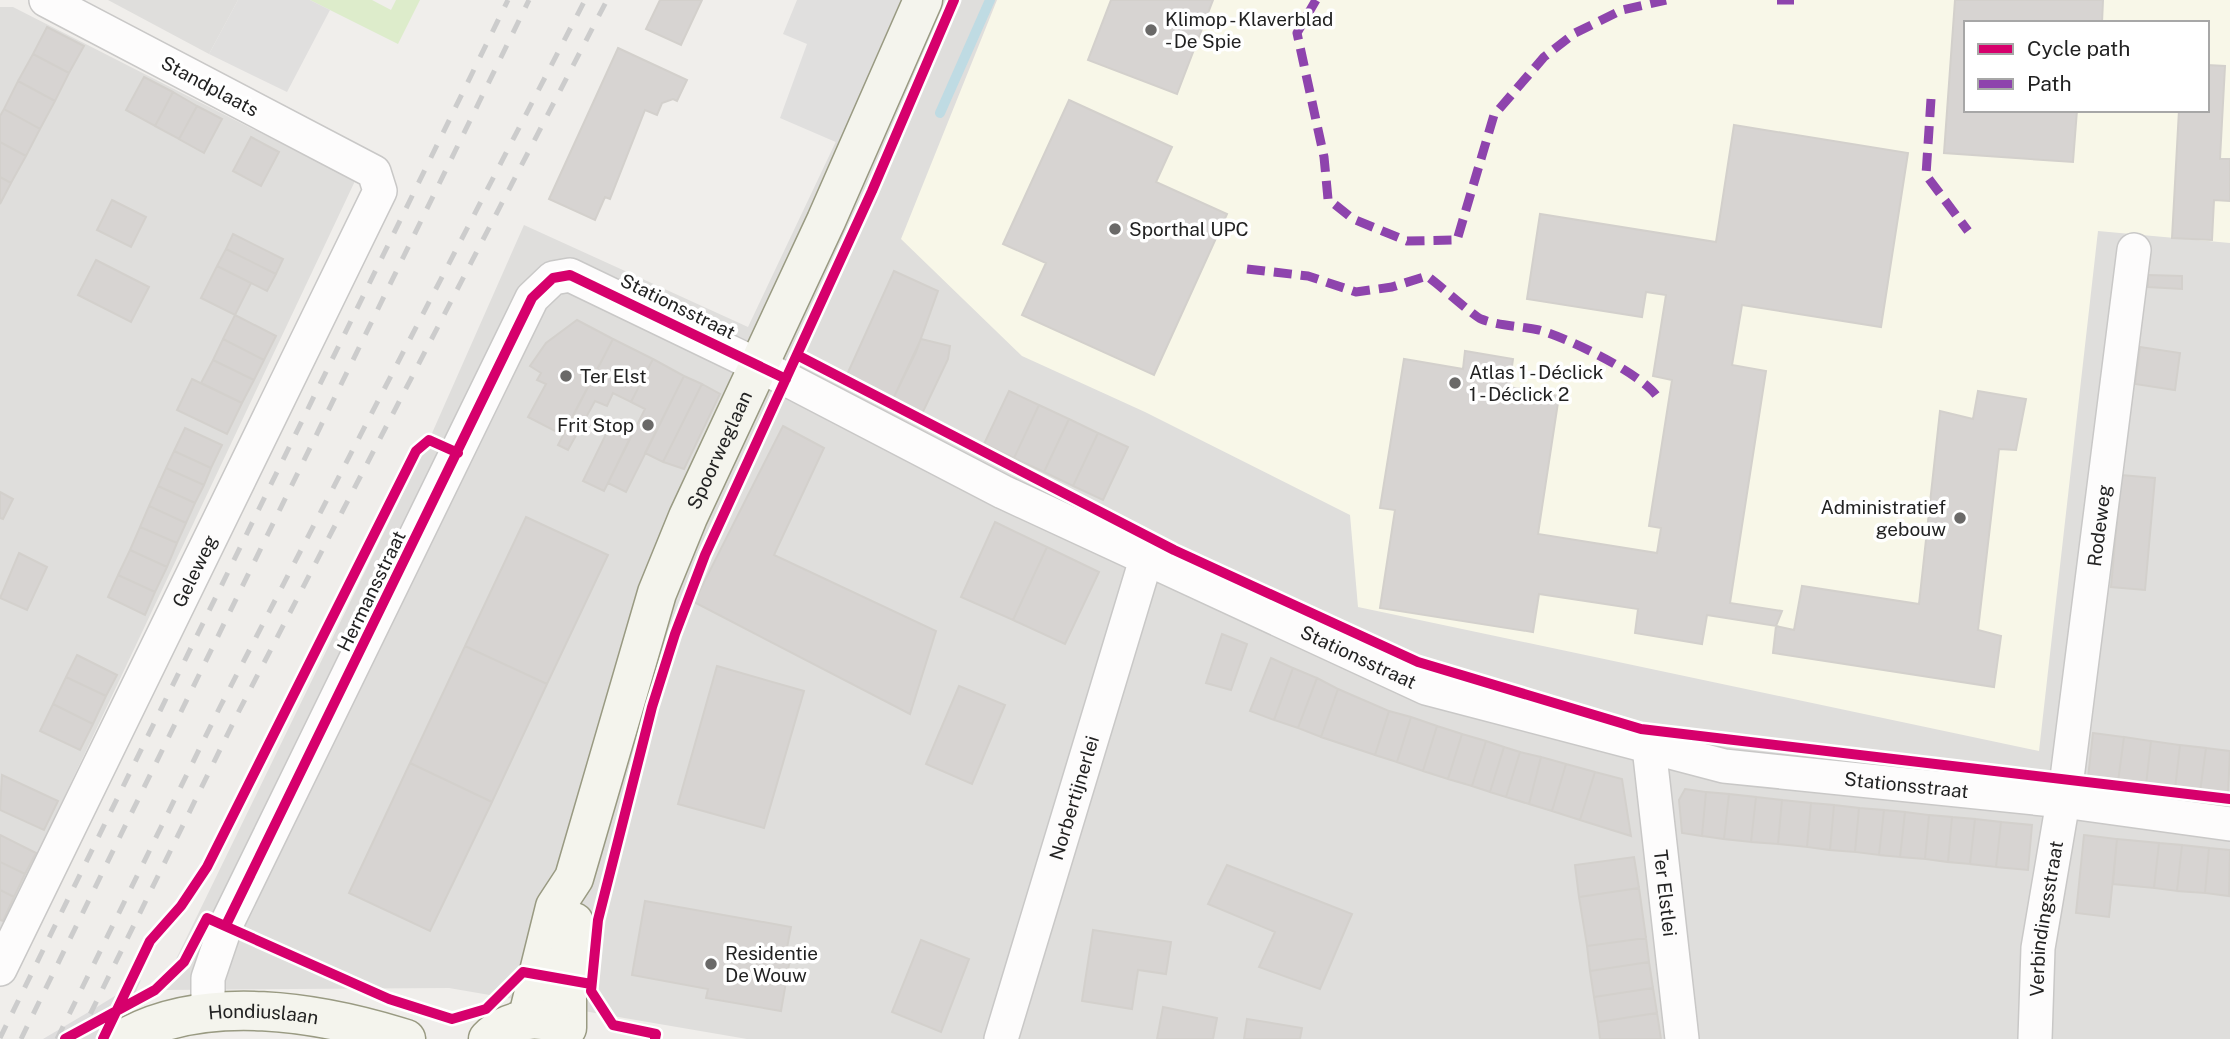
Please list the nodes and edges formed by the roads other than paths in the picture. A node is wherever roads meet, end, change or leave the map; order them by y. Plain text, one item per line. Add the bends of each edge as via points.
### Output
1 (46, 0) edge
2 (923, 0) edge
3 (374, 172) joint
4 (2134, 250) dead end
5 (553, 278) joint
6 (759, 366) junction
7 (1147, 556) junction
8 (1650, 747) junction
9 (2063, 801) junction
10 (2230, 824) edge
11 (574, 878) junction
12 (0, 969) edge
13 (208, 1014) junction
14 (527, 1020) junction
15 (573, 1034) edge
16 (122, 1039) edge
17 (405, 1039) edge
18 (488, 1039) edge
19 (1001, 1039) edge
20 (1682, 1039) edge
21 (2035, 1039) edge

1 - 3 street, Standplaats
2 - 6 street, Spoorweglaan
3 - 12 street, Geleweg via 380,191
4 - 9 street, Rodeweg
5 - 6 street, Stationsstraat via 570,275 600,287
5 - 13 street, Hermansstraat via 531,298 241,894 208,978
6 - 7 street, Stationsstraat via 1003,492
6 - 11 street, Spoorweglaan via 657,593
7 - 8 street, Stationsstraat via 1426,688
7 - 19 street, Norbertijnerlei
8 - 9 street, Stationsstraat via 1724,766
8 - 20 street, Ter Elstlei
9 - 10 street, Stationsstraat
9 - 21 street, Verbindingsstraat via 2038,948
11 - 14 street, Spoorweglaan via 555,907
11 - 15 street, Spoorweglaan via 576,911 567,980
13 - 16 street, Hondiuslaan via 173,1020
13 - 17 street, Hondiuslaan via 327,1017
14 - 15 street via 544,1020
14 - 18 street via 508,1025

